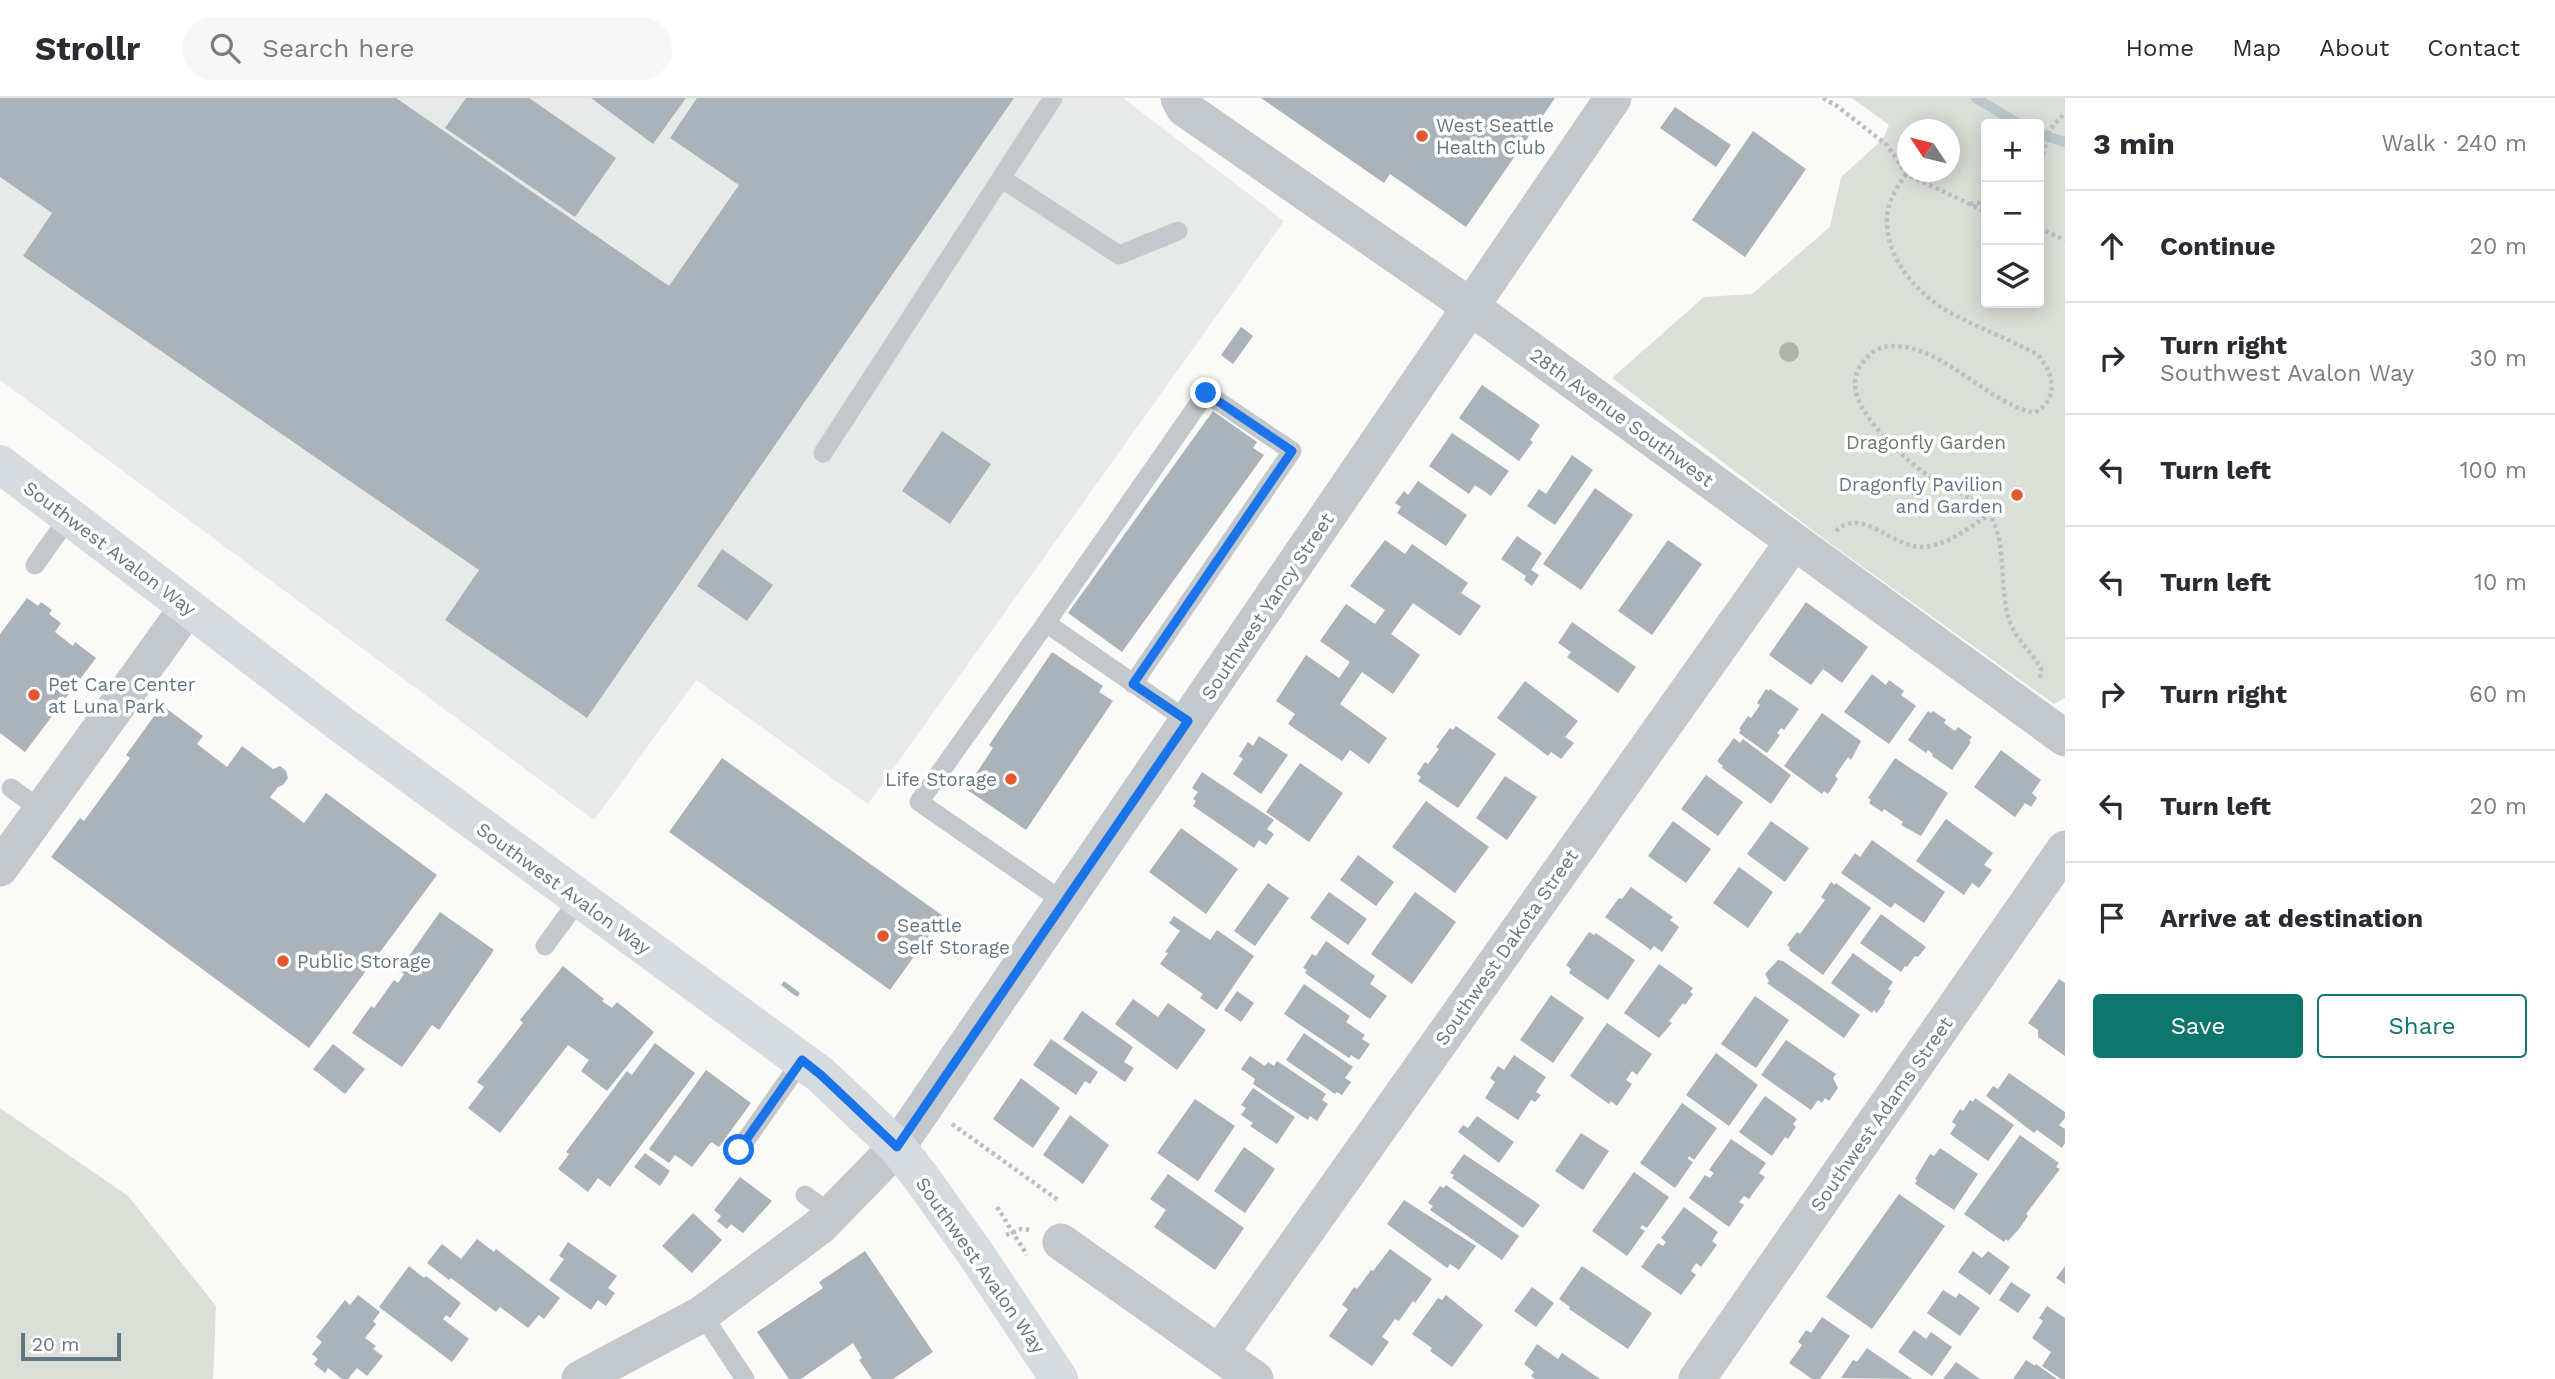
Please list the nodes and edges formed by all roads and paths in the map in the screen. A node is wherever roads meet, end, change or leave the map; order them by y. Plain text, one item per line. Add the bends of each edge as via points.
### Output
1 (1053, 98) edge
2 (1179, 98) edge
3 (1613, 98) edge
4 (1823, 98) edge
5 (2065, 113) edge
6 (2044, 150) edge
7 (1897, 160) edge
8 (1001, 178) junction
9 (1901, 182) edge
10 (1923, 182) edge
11 (1981, 203) edge
12 (1969, 204) junction
13 (1981, 210) edge
14 (1178, 231) dead end
15 (2044, 231) edge
16 (2065, 240) edge
17 (1471, 307) junction
18 (823, 453) dead end
19 (4, 476) edge
20 (1990, 514) junction
21 (69, 517) junction
22 (1833, 536) dead end
23 (1794, 541) junction
24 (36, 565) dead end
25 (188, 607) junction
26 (1046, 623) junction
27 (1133, 684) junction
28 (2034, 689) dead end
29 (1188, 721) junction
30 (2065, 738) edge
31 (11, 788) dead end
32 (41, 810) junction
33 (2065, 849) edge
34 (0, 868) edge
35 (579, 899) junction
36 (1064, 902) junction
37 (545, 946) dead end
38 (802, 1060) junction
39 (946, 1119) dead end
40 (897, 1147) junction
41 (739, 1150) dead end
42 (1058, 1200) dead end
43 (997, 1207) dead end
44 (1061, 1242) dead end
45 (1031, 1262) dead end
46 (702, 1314) junction
47 (1219, 1354) junction
48 (580, 1379) edge
49 (745, 1379) edge
50 (1059, 1379) edge
51 (1255, 1379) edge
52 (1697, 1379) edge

1 - 8 lane
2 - 17 street, 28th Avenue Southwest via 1184,108
3 - 17 street, Southwest Yancy Street
4 - 7 path via 1887,145
5 - 6 path via 2050,129
8 - 14 lane via 1119,255
8 - 18 lane
9 - 20 path via 1886,217 1889,242 1900,266 1943,309 2038,355 2051,379 2051,397 2034,413 2018,409 1961,372 1910,348 1894,346 1878,349 1866,358 1854,384 1857,398 1866,414 1928,476 1974,499
10 - 12 path
11 - 12 path
12 - 13 path
15 - 16 path
17 - 23 street, 28th Avenue Southwest
17 - 29 street, Southwest Yancy Street
19 - 21 main road, Southwest Avalon Way
20 - 22 path via 1954,538 1923,547 1902,543 1861,523 1843,525
20 - 28 path via 2009,621 2041,668
21 - 24 lane
21 - 25 main road, Southwest Avalon Way
23 - 30 street, 28th Avenue Southwest
23 - 47 street, Southwest Dakota Street
25 - 32 street
25 - 35 main road, Southwest Avalon Way
26 - 27 lane
26 - 27 lane via 1206,393 1292,451
26 - 36 lane via 919,802
27 - 29 lane
29 - 36 street, Southwest Yancy Street
31 - 32 lane
32 - 34 street
33 - 52 street, Southwest Adams Street
35 - 37 lane
35 - 38 main road, Southwest Avalon Way
36 - 40 street, Southwest Yancy Street
38 - 40 main road, Southwest Avalon Way
38 - 41 lane
39 - 42 path
40 - 46 street, Southwest Yancy Street via 818,1205 819,1227
40 - 50 main road, Southwest Avalon Way
43 - 45 path
44 - 47 street
46 - 48 street, Southwest Yancy Street
46 - 49 lane
47 - 51 street

